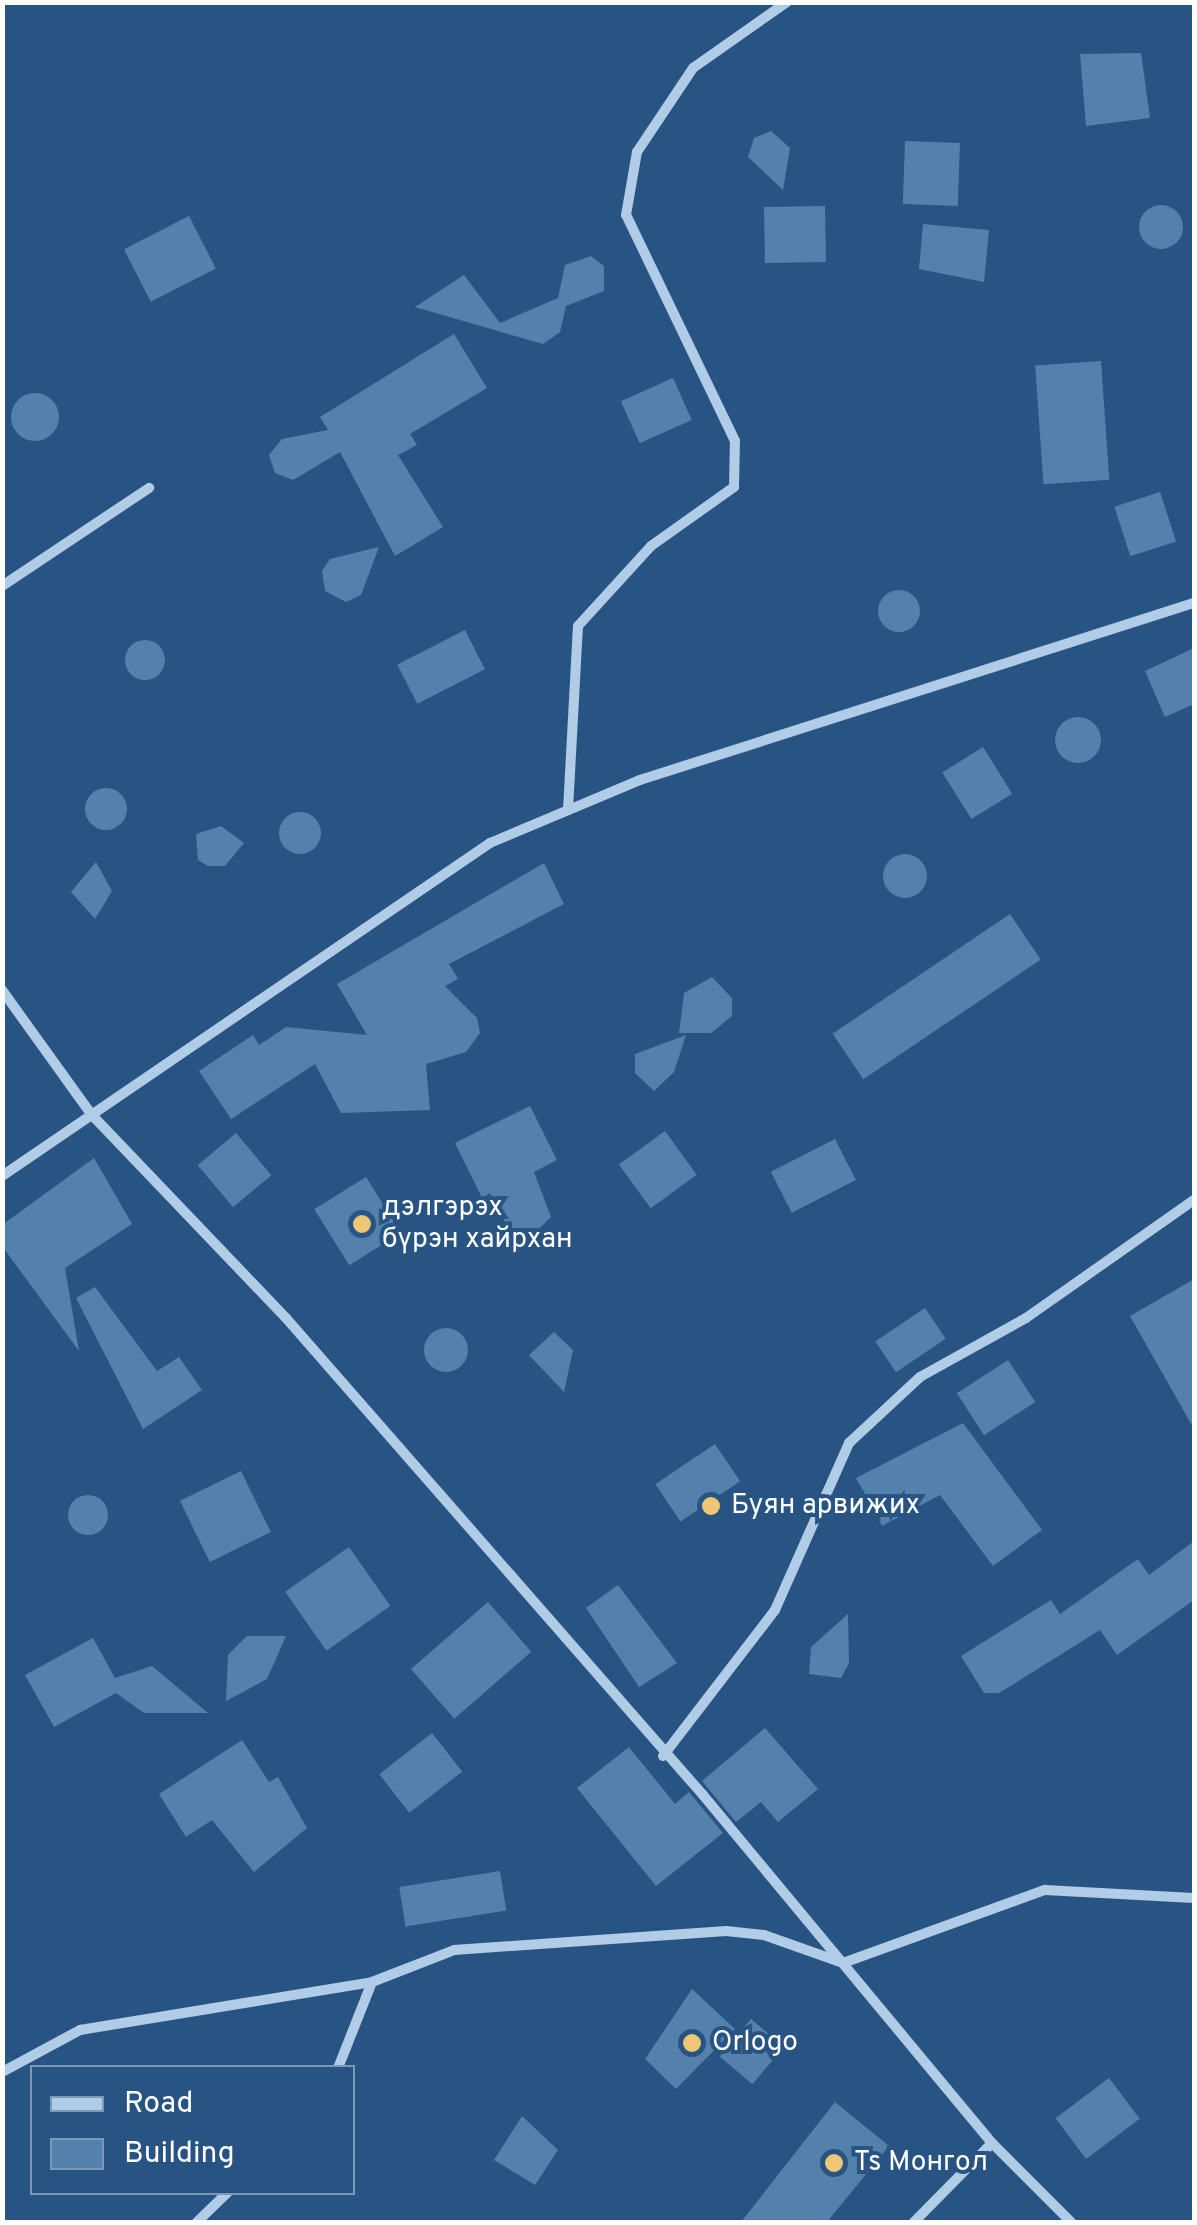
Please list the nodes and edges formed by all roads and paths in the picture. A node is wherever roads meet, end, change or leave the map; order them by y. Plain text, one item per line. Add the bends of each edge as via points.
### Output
1 (787, 2) edge
2 (149, 488) dead end
3 (2, 586) edge
4 (1194, 603) edge
5 (568, 810) junction
6 (2, 990) edge
7 (91, 1114) junction
8 (2, 1176) edge
9 (1194, 1200) edge
10 (663, 1756) junction
11 (1194, 1898) edge
12 (843, 1963) junction
13 (372, 1982) junction
14 (339, 2065) edge
15 (2, 2072) edge
16 (992, 2143) junction
17 (225, 2195) edge
18 (196, 2222) edge
19 (914, 2222) edge
20 (1071, 2222) edge

1 - 5 street via 693,68 637,152 626,215 735,441 734,487 651,546 578,626
2 - 3 street
4 - 5 street via 640,780
5 - 7 street via 490,842
6 - 7 street
7 - 8 street
7 - 10 street via 286,1318
9 - 10 street via 1026,1318 920,1377 849,1443 775,1610
10 - 12 street
11 - 12 street via 1044,1890
12 - 13 street via 764,1935 604,1934 454,1950
12 - 16 street
13 - 14 street
13 - 15 street via 80,2030
16 - 19 street
16 - 20 street
17 - 18 street

